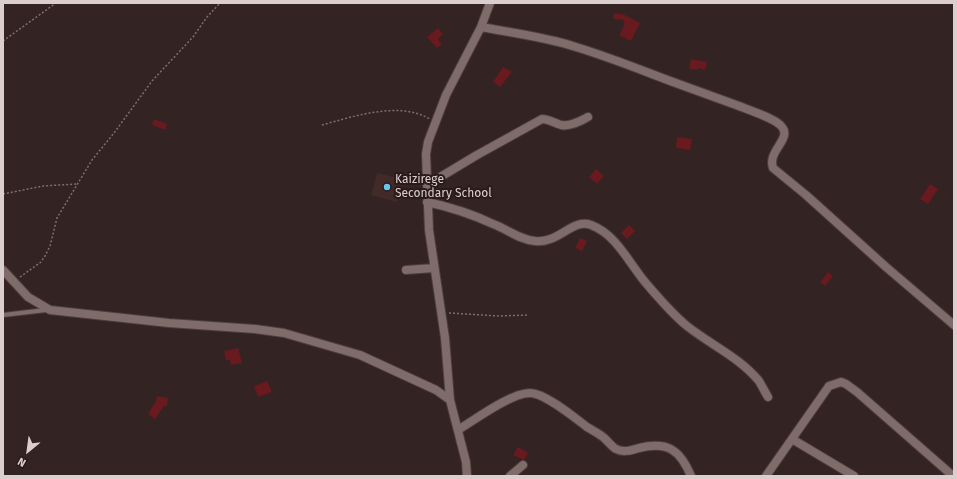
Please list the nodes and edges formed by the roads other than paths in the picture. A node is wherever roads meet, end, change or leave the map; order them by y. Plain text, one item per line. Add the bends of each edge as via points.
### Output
1 (490, 3) edge
2 (481, 27) junction
3 (588, 117) dead end
4 (427, 185) junction
5 (427, 202) junction
6 (434, 268) junction
7 (3, 270) edge
8 (406, 270) dead end
9 (50, 310) junction
10 (3, 315) edge
11 (954, 325) edge
12 (768, 397) dead end
13 (450, 400) junction
14 (458, 430) junction
15 (792, 439) junction
16 (523, 465) dead end
17 (467, 476) edge
18 (510, 476) edge
19 (691, 476) edge
20 (766, 476) edge
21 (854, 476) edge
22 (953, 476) edge

1 - 2 street
2 - 4 street via 446,95 428,142
2 - 11 street via 575,47 721,99 782,125 785,135 773,156 773,168
3 - 4 street via 567,126 545,119 536,122
4 - 5 street
5 - 6 street
5 - 12 street via 479,217 524,239 534,241 551,240 580,224 590,224 597,228 607,234 664,304 686,325 740,362 760,382
6 - 8 street
6 - 13 street via 445,338
7 - 9 street via 28,297
9 - 10 lane
9 - 13 street via 284,333 360,355 426,384
13 - 14 street
14 - 17 street
14 - 19 street via 515,396 532,393 548,399 602,436 616,449 629,451 658,446 671,449 684,461
15 - 20 street
15 - 21 street
15 - 22 street via 829,386 841,382 857,392
16 - 18 street

